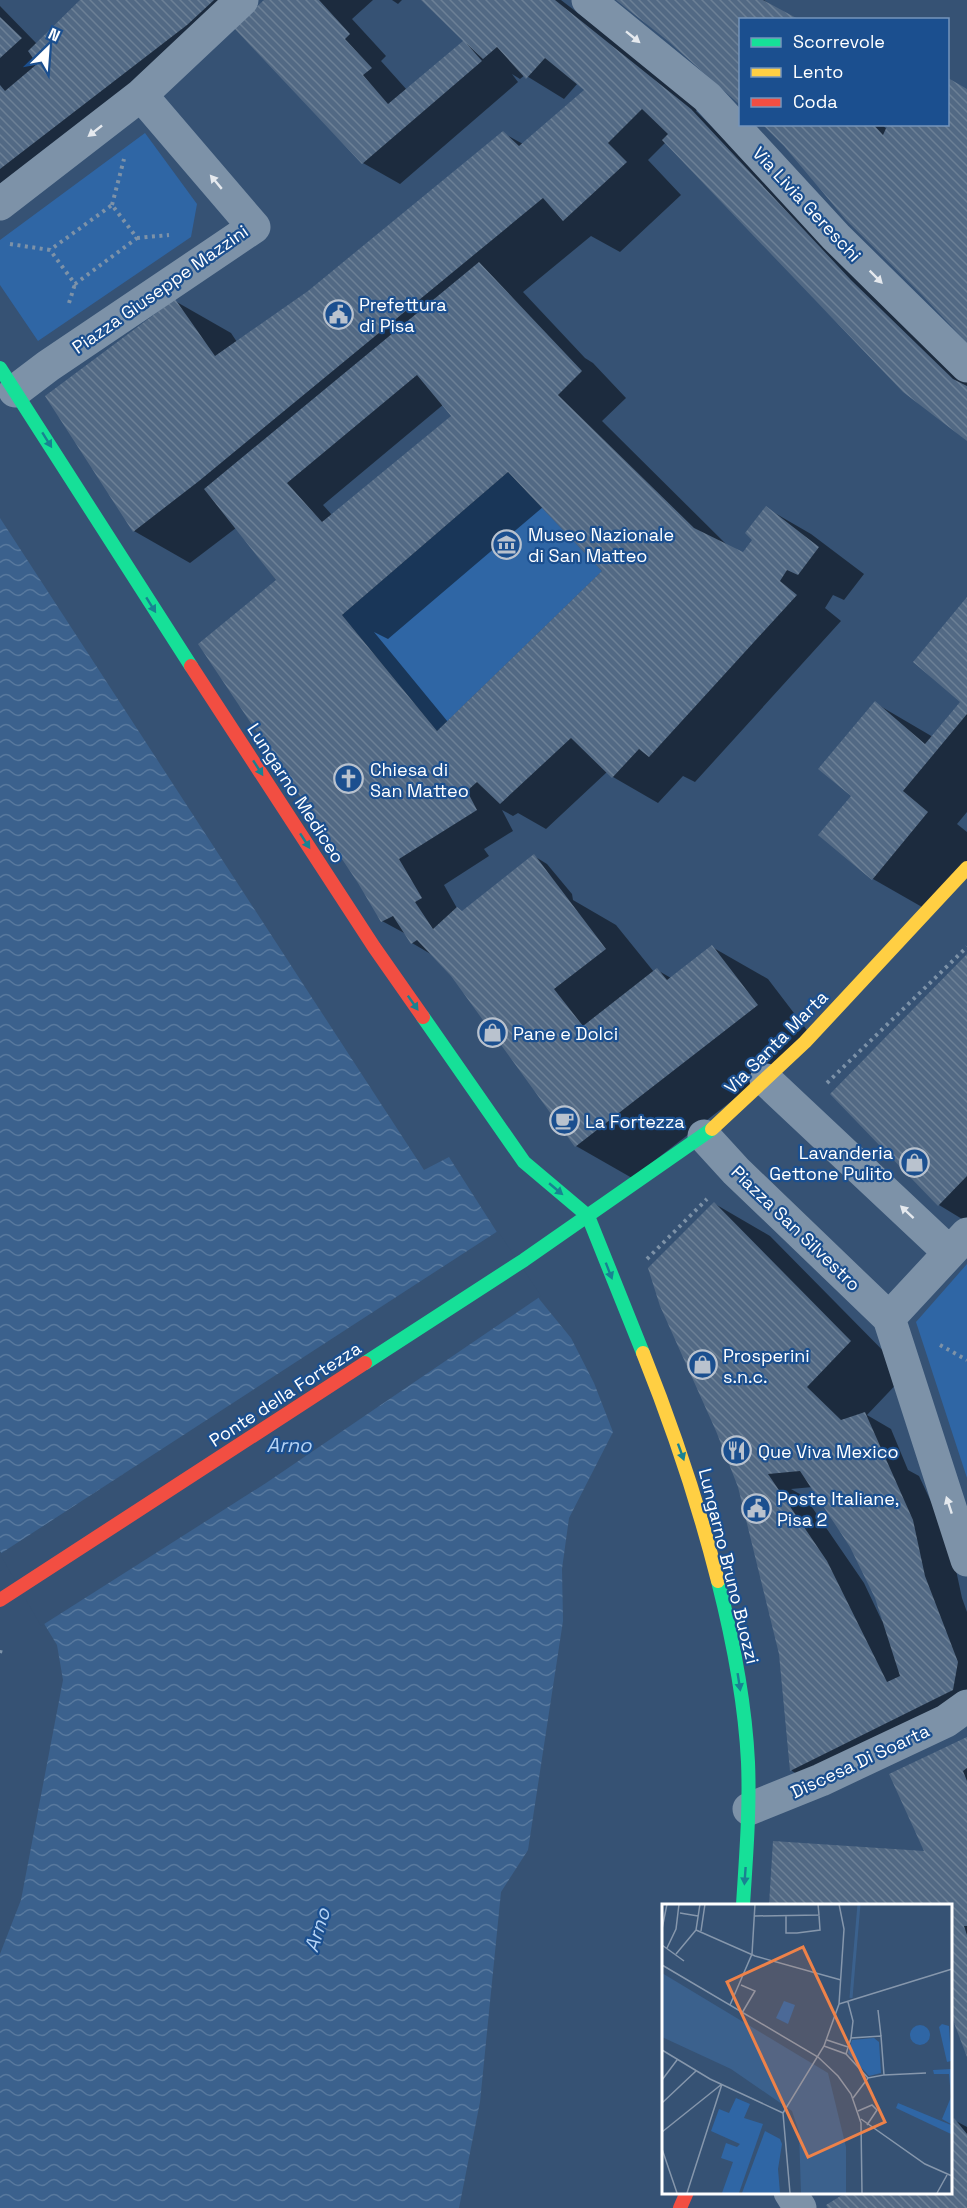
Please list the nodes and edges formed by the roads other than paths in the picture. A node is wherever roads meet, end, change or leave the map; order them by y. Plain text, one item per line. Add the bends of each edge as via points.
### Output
1 (588, 0) edge
2 (232, 11) edge
3 (141, 95) junction
4 (0, 204) edge
5 (967, 366) edge
6 (8, 379) edge
7 (967, 868) edge
8 (766, 1080) junction
9 (704, 1136) junction
10 (588, 1216) junction
11 (958, 1243) edge
12 (889, 1318) junction
13 (967, 1560) edge
14 (0, 1600) edge
15 (967, 1706) edge
16 (749, 1809) junction
17 (743, 1904) edge
18 (687, 2193) edge
19 (791, 2193) edge
20 (680, 2208) edge
21 (800, 2208) edge

1 -> 5 street, Via Livia Gereschi via 707,98 836,237
2 - 3 street
3 -> 4 street
6 -> 3 street, Piazza Giuseppe Mazzini via 48,366 254,227
6 -> 10 street, Lungarno Mediceo via 388,966 524,1162
7 - 8 street, Via Santa Marta
8 - 9 street, Via Santa Marta
11 -> 8 street
9 - 10 street, Via Santa Marta
9 - 12 street, Piazza San Silvestro
10 - 14 street, Ponte della Fortezza
10 -> 16 street, Lungarno Bruno Buozzi via 662,1400 701,1513 738,1674
11 - 12 street
13 -> 12 street, Piazza San Silvestro
15 - 16 street, Discesa Di Soarta via 946,1721 822,1780
16 -> 17 street, Lungarno Bruno Buozzi
18 - 20 street
19 - 21 street

